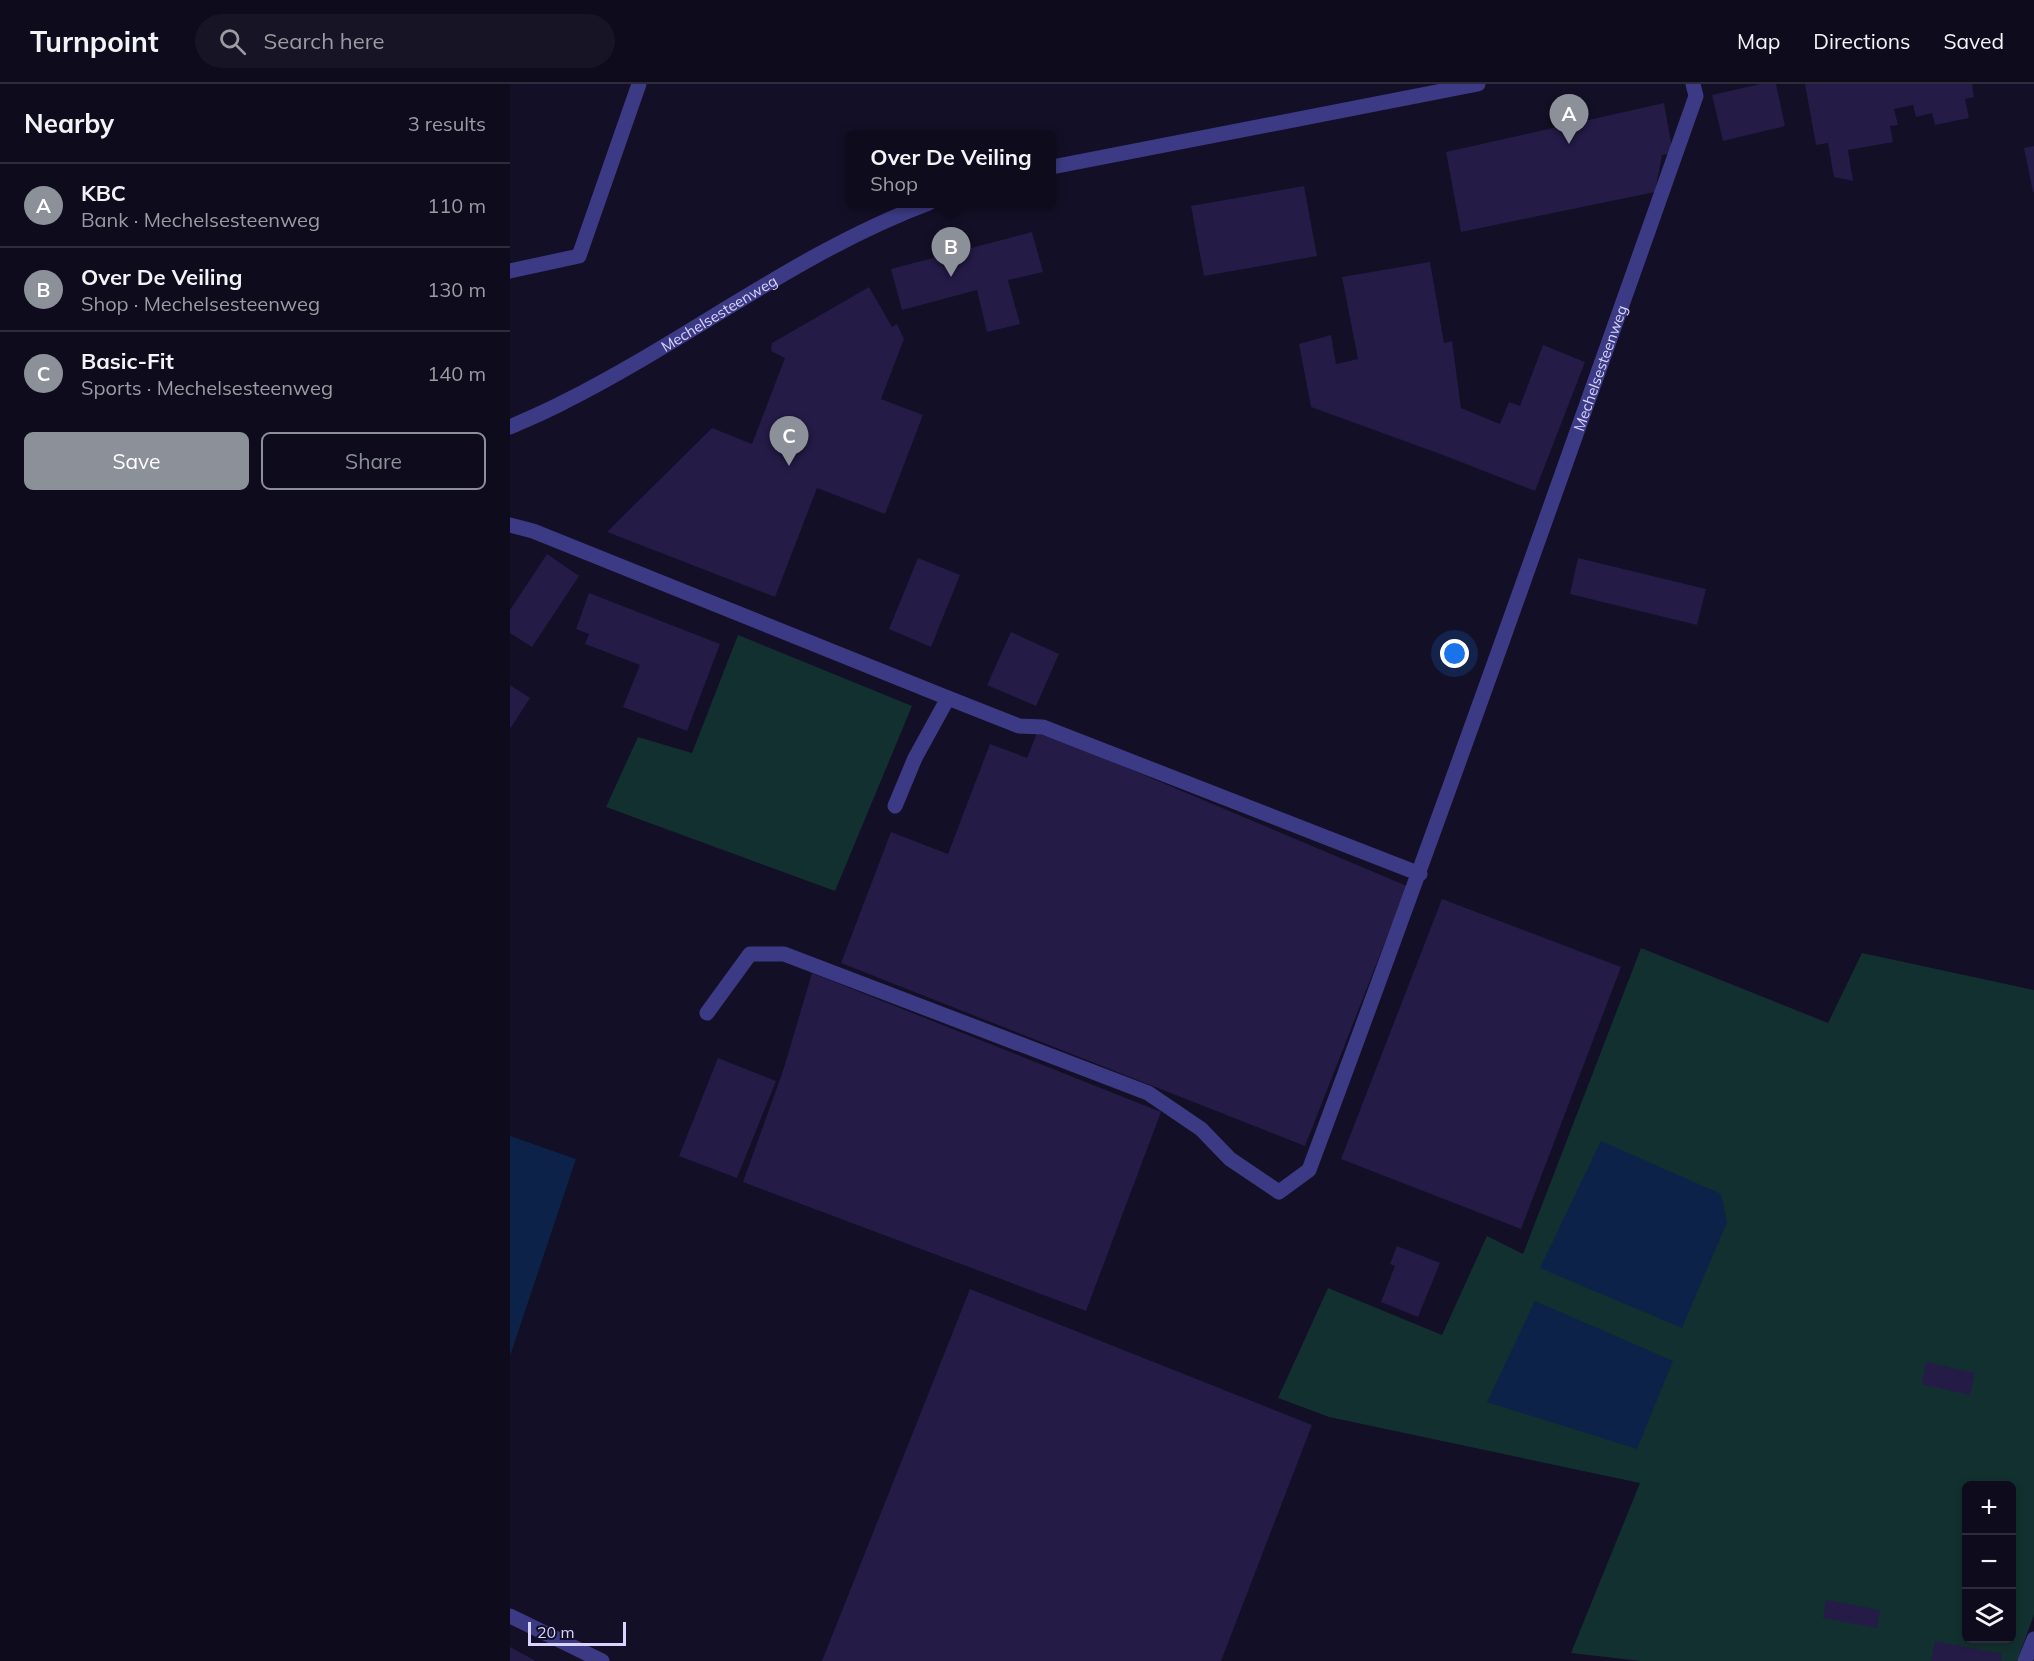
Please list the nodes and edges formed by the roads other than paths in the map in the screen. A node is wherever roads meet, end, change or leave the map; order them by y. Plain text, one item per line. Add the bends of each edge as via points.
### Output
1 (639, 84) edge
2 (1478, 84) edge
3 (1693, 84) edge
4 (1056, 165) edge
5 (917, 208) edge
6 (510, 271) edge
7 (510, 427) edge
8 (510, 525) edge
9 (948, 698) junction
10 (896, 806) dead end
11 (1420, 874) junction
12 (707, 1013) dead end
13 (510, 1616) edge
14 (2034, 1639) edge
15 (603, 1661) edge
16 (2025, 1661) edge

1 - 6 street via 579,256
2 - 4 street
3 - 11 street, Mechelsesteenweg via 1696,96
5 - 7 street, Mechelsesteenweg via 839,243 564,402
8 - 9 street via 534,531
9 - 10 street via 915,758
9 - 11 street via 1019,726 1043,727
11 - 12 street, Mechelsesteenweg via 1309,1170 1279,1192 1230,1159 1201,1129 1148,1093 784,954 750,954
13 - 15 street
14 - 16 street

